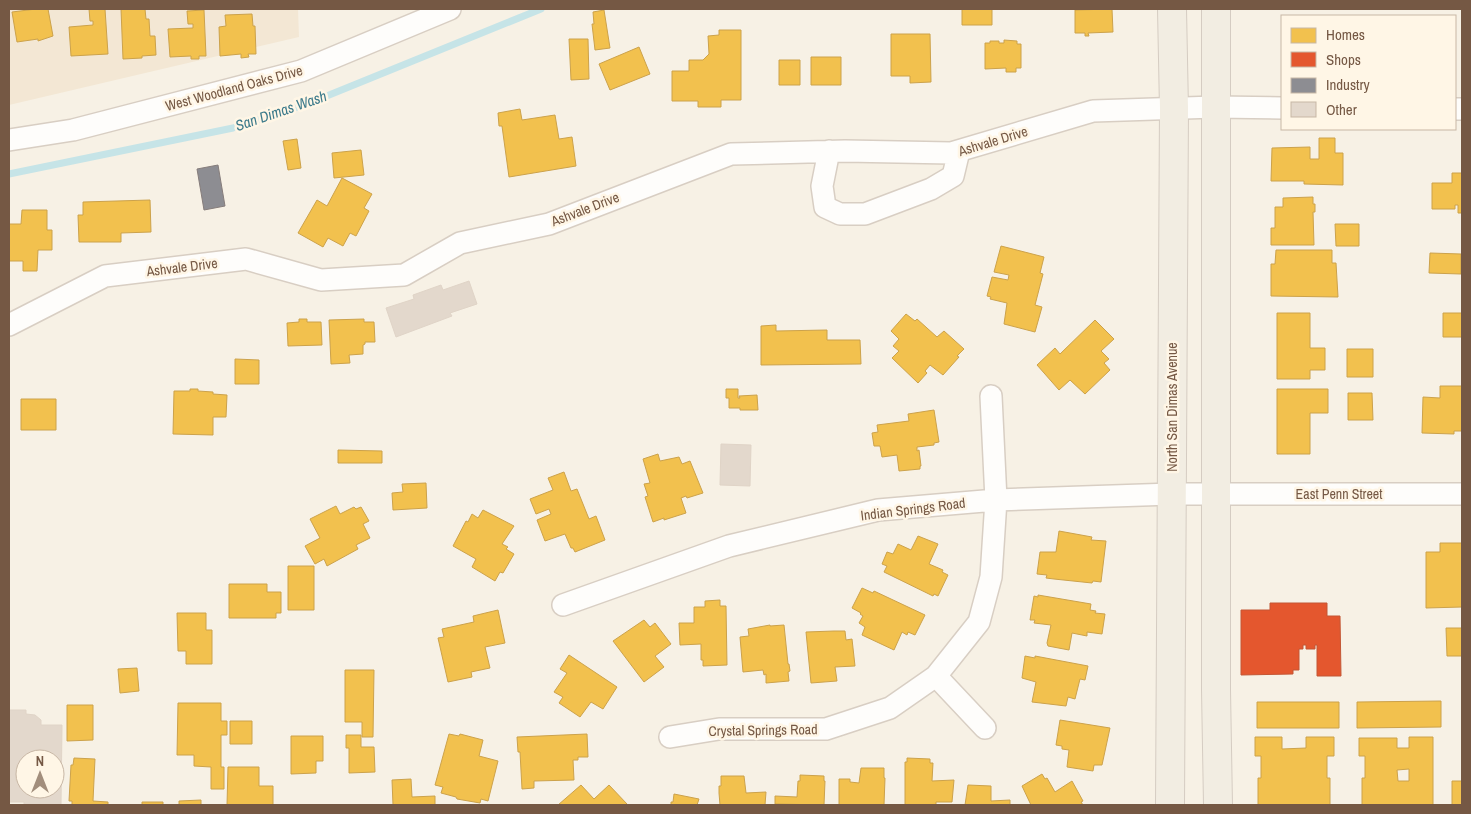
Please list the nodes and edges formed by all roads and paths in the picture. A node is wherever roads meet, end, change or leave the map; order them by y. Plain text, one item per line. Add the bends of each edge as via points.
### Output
1 (450, 9) edge
2 (1172, 9) edge
3 (1216, 9) edge
4 (1216, 107) junction
5 (1174, 108) junction
6 (1281, 108) edge
7 (9, 140) edge
8 (830, 151) junction
9 (959, 151) junction
10 (9, 325) edge
11 (991, 396) dead end
12 (1172, 494) junction
13 (1216, 494) junction
14 (1462, 494) edge
15 (996, 500) junction
16 (563, 605) dead end
17 (936, 676) junction
18 (985, 728) dead end
19 (670, 737) dead end
20 (1170, 805) edge
21 (1218, 805) edge

1 - 7 street, West Woodland Oaks Drive via 301,71 73,130
2 - 5 main road, North San Dimas Avenue
3 - 4 main road
4 - 5 street, Ashvale Drive
4 - 6 street, Ashvale Drive
4 - 13 main road
5 - 9 street, Ashvale Drive via 1093,111
5 - 12 main road, North San Dimas Avenue
8 - 9 street, Ashvale Drive
8 - 9 street via 822,186 825,207 840,214 864,214 931,189 953,176
8 - 10 street, Ashvale Drive via 731,154 549,224 460,243 404,275 321,280 246,259 105,276
11 - 15 street, Crystal Springs Road
12 - 13 street, Indian Springs Road
12 - 15 street, Indian Springs Road
12 - 20 main road, North San Dimas Avenue
13 - 14 street, East Penn Street
13 - 21 main road
15 - 16 street, Indian Springs Road via 869,512 730,546
15 - 17 street, Crystal Springs Road via 991,577 979,622
17 - 18 street
17 - 19 street, Crystal Springs Road via 890,708 826,729 719,729

